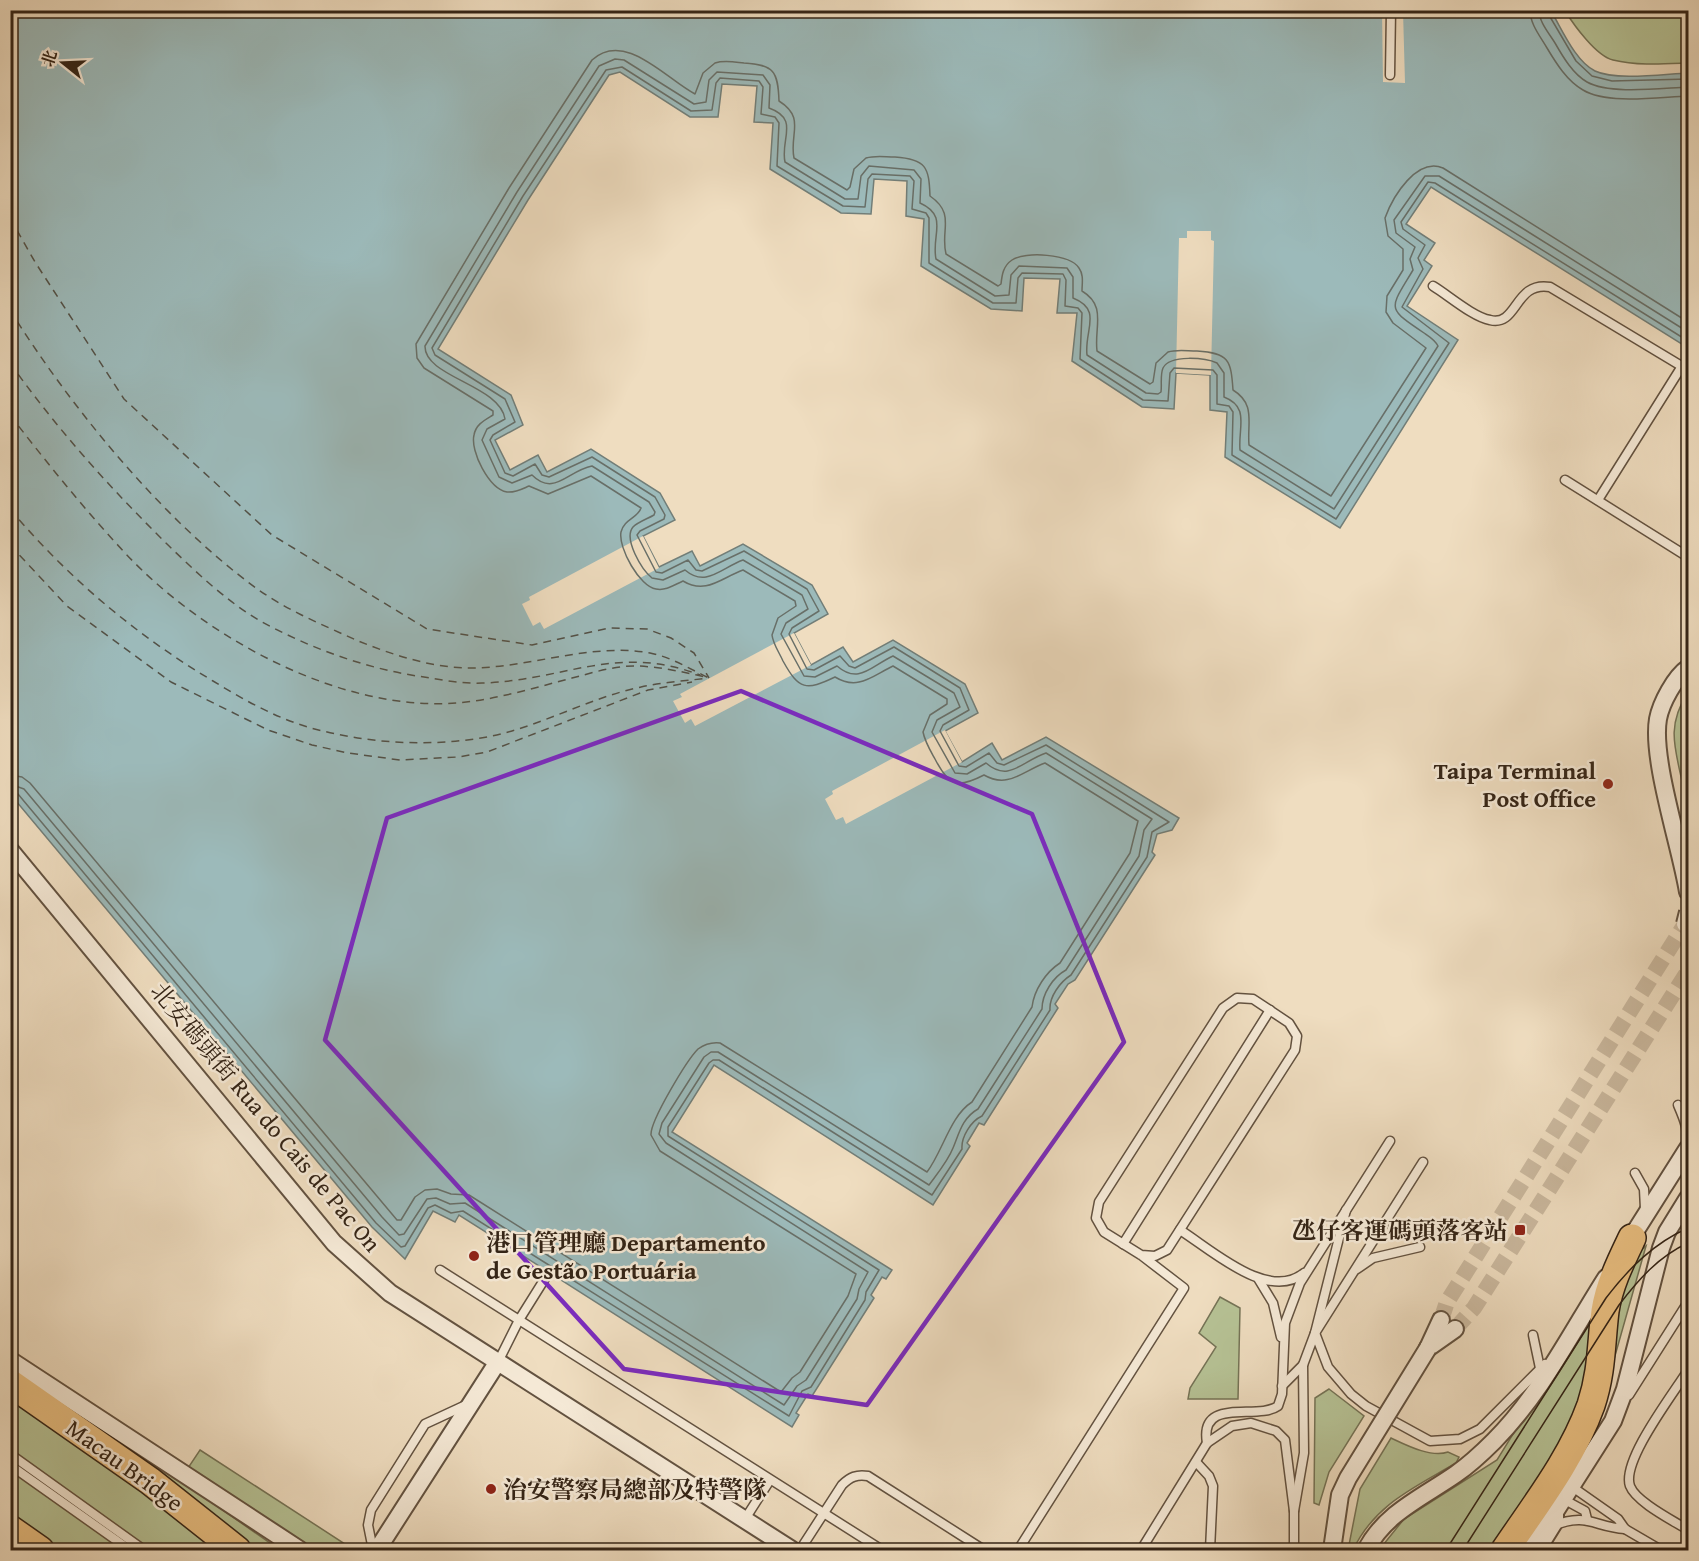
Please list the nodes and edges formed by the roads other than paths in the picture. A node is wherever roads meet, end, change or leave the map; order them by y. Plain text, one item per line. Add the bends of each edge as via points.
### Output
1 (1391, 10) edge
2 (1390, 75) dead end
3 (1433, 286) dead end
4 (1685, 368) edge
5 (1566, 480) dead end
6 (1598, 500) junction
7 (1689, 557) edge
8 (1689, 668) edge
9 (1689, 818) edge
10 (10, 850) edge
11 (1687, 878) edge
12 (1270, 1010) junction
13 (1678, 1105) dead end
14 (1390, 1141) dead end
15 (1686, 1153) edge
16 (1423, 1162) dead end
17 (1635, 1173) dead end
18 (1689, 1198) edge
19 (1347, 1210) junction
20 (1180, 1230) junction
21 (1636, 1231) junction
22 (1123, 1244) junction
23 (1420, 1247) dead end
24 (1141, 1255) junction
25 (1309, 1269) junction
26 (440, 1270) dead end
27 (549, 1272) dead end
28 (1349, 1278) junction
29 (1259, 1280) junction
30 (1689, 1302) edge
31 (519, 1320) junction
32 (1448, 1325) tunnel mouth
33 (1315, 1333) junction
34 (1533, 1335) dead end
35 (1282, 1347) junction
36 (10, 1360) edge
37 (497, 1363) junction
38 (1303, 1365) junction
39 (1689, 1370) edge
40 (1541, 1374) junction
41 (10, 1383) edge
42 (1282, 1386) junction
43 (474, 1398) junction
44 (1613, 1421) junction
45 (1207, 1443) junction
46 (10, 1454) edge
47 (1197, 1462) junction
48 (10, 1465) edge
49 (770, 1479) junction
50 (1560, 1506) junction
51 (1294, 1510) junction
52 (824, 1514) junction
53 (745, 1519) junction
54 (1587, 1519) junction
55 (10, 1529) edge
56 (1625, 1529) junction
57 (1689, 1530) edge
58 (40, 1551) edge
59 (130, 1551) edge
60 (144, 1551) edge
61 (237, 1551) edge
62 (300, 1551) edge
63 (375, 1551) edge
64 (792, 1551) edge
65 (800, 1551) edge
66 (882, 1551) edge
67 (984, 1551) edge
68 (1018, 1551) edge
69 (1140, 1551) edge
70 (1210, 1551) edge
71 (1294, 1551) edge
72 (1332, 1551) edge
73 (1366, 1551) edge
74 (1505, 1551) edge
75 (1522, 1551) edge
76 (1538, 1551) edge
77 (1661, 1551) edge

1 - 2 lane
3 - 4 lane via 1482,317 1498,321 1529,289 1550,287
4 - 6 lane
5 - 6 lane
6 - 7 lane
8 - 11 street via 1683,672 1658,719 1660,762
9 - 11 lane
10 - 37 street, 北安碼頭街 Rua do Cais de Pac On via 334,1243 390,1293
12 - 20 lane via 1294,1029 1295,1050
12 - 22 lane
12 - 22 lane via 1245,997 1223,1008 1099,1202 1099,1226
13 - 15 lane via 1686,1123
14 - 19 lane
15 - 21 street
16 - 28 lane
17 - 21 lane via 1644,1189 1646,1207
18 - 44 street via 1661,1248 1626,1389
19 - 25 lane
19 - 33 lane
20 - 24 lane via 1167,1251
20 - 29 lane
21 - 40 street
21 - 74 main road via 1610,1287 1604,1348 1591,1405 1575,1440
22 - 24 lane
23 - 28 lane via 1373,1258
24 - 68 lane via 1184,1288
25 - 29 lane via 1285,1282
25 - 35 lane via 1289,1308
26 - 31 lane
27 - 31 lane
28 - 33 lane
29 - 35 lane via 1273,1303
30 - 44 lane
31 - 37 lane
31 - 49 lane
32 - 72 street, bridge via 1428,1348 1348,1478 1340,1496
33 - 38 lane
33 - 40 lane via 1328,1367 1351,1394 1430,1441 1460,1439 1480,1430
34 - 40 lane
35 - 42 lane
36 - 62 street
37 - 43 street
37 - 53 street, 北安碼頭街 Rua do Cais de Pac On
38 - 42 lane
38 - 51 lane via 1304,1453
39 - 57 lane via 1636,1453 1628,1475 1630,1488 1640,1499
40 - 73 street via 1524,1407 1495,1440 1456,1474 1399,1510
41 - 61 main road, Macau Bridge via 150,1481
42 - 45 lane via 1281,1401 1272,1410 1230,1413 1212,1419 1205,1431
43 - 63 street
43 - 63 lane via 425,1424 371,1510 368,1525
44 - 50 street
45 - 47 lane
45 - 51 lane via 1240,1424 1258,1424 1276,1431 1286,1445
46 - 60 lane
47 - 69 lane
47 - 70 lane via 1213,1486
48 - 59 lane
49 - 52 lane
49 - 53 lane
50 - 54 lane via 1573,1520
50 - 54 lane via 1585,1511
50 - 56 lane via 1618,1519
50 - 75 street via 1544,1517
50 - 76 street
51 - 71 lane
52 - 65 lane
52 - 66 lane
52 - 67 lane via 847,1479 868,1476
53 - 64 street, 北安碼頭街 Rua do Cais de Pac On
54 - 56 lane
55 - 58 main road
56 - 77 lane

